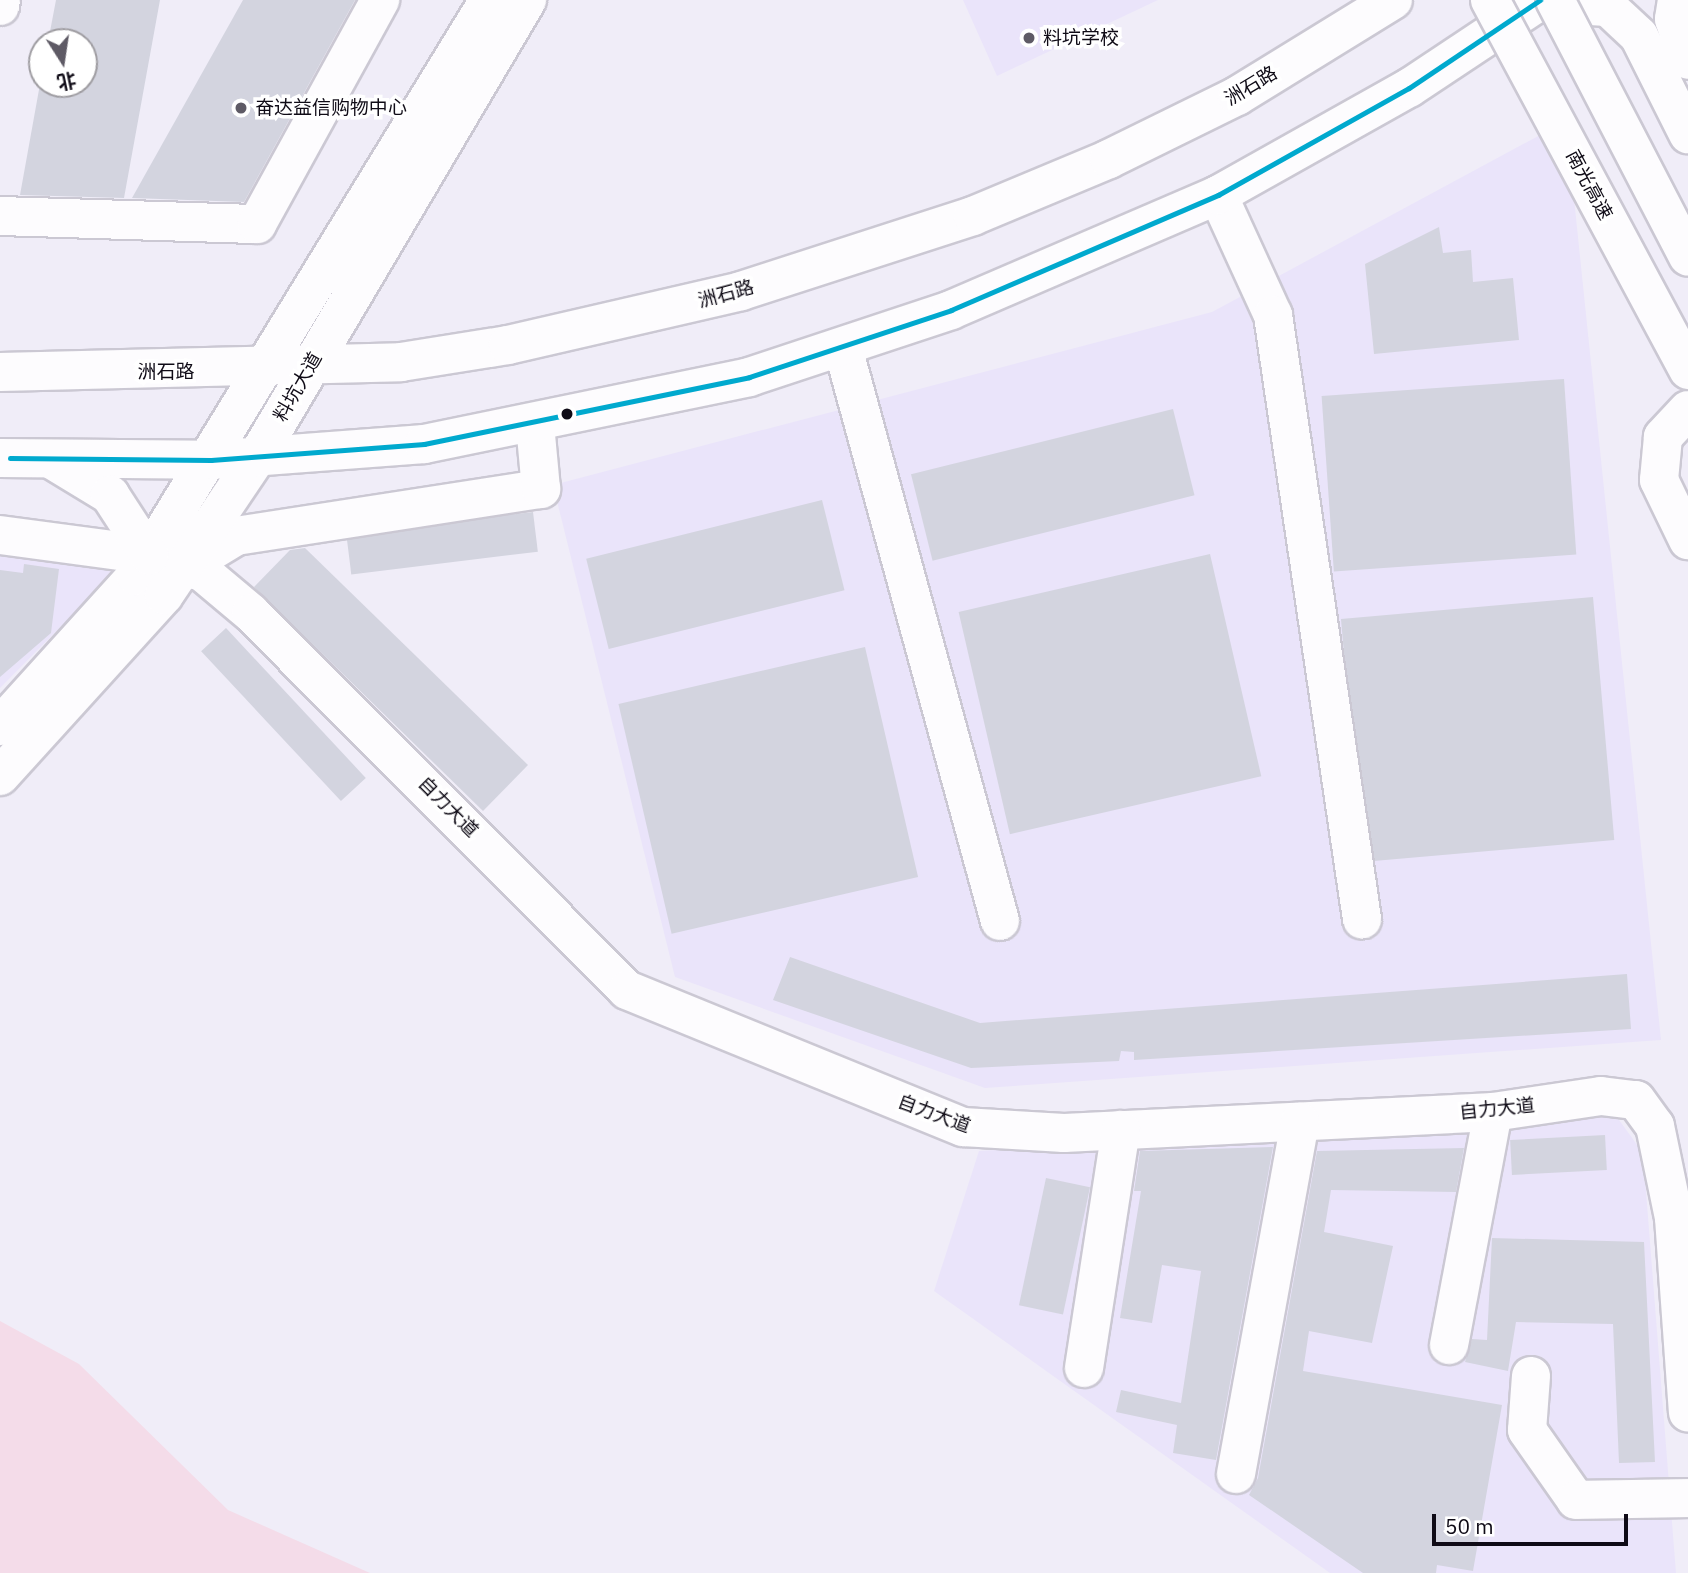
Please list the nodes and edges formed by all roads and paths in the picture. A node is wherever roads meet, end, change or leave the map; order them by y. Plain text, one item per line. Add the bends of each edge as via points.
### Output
1 (1, 0) edge
2 (380, 0) edge
3 (489, 0) edge
4 (527, 0) edge
5 (1393, 0) edge
6 (1490, 0) edge
7 (1677, 0) edge
8 (1543, 1) edge
9 (0, 6) edge
10 (1688, 60) edge
11 (1688, 134) edge
12 (1218, 195) junction
13 (0, 216) edge
14 (1688, 257) edge
15 (843, 348) junction
16 (308, 368) junction
17 (262, 370) junction
18 (1688, 370) edge
19 (0, 372) edge
20 (1688, 410) edge
21 (535, 424) junction
22 (257, 457) junction
23 (0, 458) edge
24 (45, 458) junction
25 (211, 460) junction
26 (0, 535) edge
27 (1688, 540) edge
28 (165, 562) junction
29 (0, 726) edge
30 (0, 776) edge
31 (1362, 919) dead end
32 (1000, 921) dead end
33 (1493, 1112) junction
34 (1300, 1122) junction
35 (1121, 1130) junction
36 (1449, 1345) dead end
37 (1084, 1368) dead end
38 (1531, 1376) dead end
39 (1688, 1412) edge
40 (1236, 1474) dead end
41 (1688, 1498) edge

1 - 9 main road
2 - 13 main road via 257,224
3 - 17 main road, 料坑大道
4 - 16 main road, 料坑大道
5 - 16 main road, 洲石路 via 1177,127 892,245 729,294 508,345
6 - 18 main road, 南光高速, bridge
7 - 10 main road via 1674,19
8 - 11 main road via 1608,7 1639,36
8 - 12 main road via 1409,88
8 - 14 main road, bridge
12 - 15 main road via 951,310
12 - 31 main road via 1273,315
15 - 21 main road via 749,377
15 - 32 main road
16 - 17 main road, 洲石路
16 - 22 main road, 料坑大道
17 - 19 main road, 洲石路
17 - 25 main road, 料坑大道
20 - 27 main road via 1663,437 1660,480
21 - 22 main road via 424,444
21 - 28 main road via 541,489 236,536
22 - 25 main road
22 - 28 main road, 料坑大道
23 - 24 main road
24 - 25 main road
24 - 28 main road via 86,476 110,495
25 - 28 main road, 料坑大道
26 - 28 main road, 自力大道
28 - 29 main road, 料坑大道 via 112,608
28 - 30 main road, 料坑大道 via 139,625
28 - 35 main road, 自力大道 via 210,577 251,613 642,1000 963,1127 1016,1135
33 - 34 main road, 自力大道
33 - 36 main road
33 - 39 main road, 自力大道 via 1601,1096 1624,1096 1646,1110 1674,1218
34 - 35 main road, 自力大道
34 - 40 main road
35 - 37 main road
38 - 41 main road via 1527,1430 1576,1500

